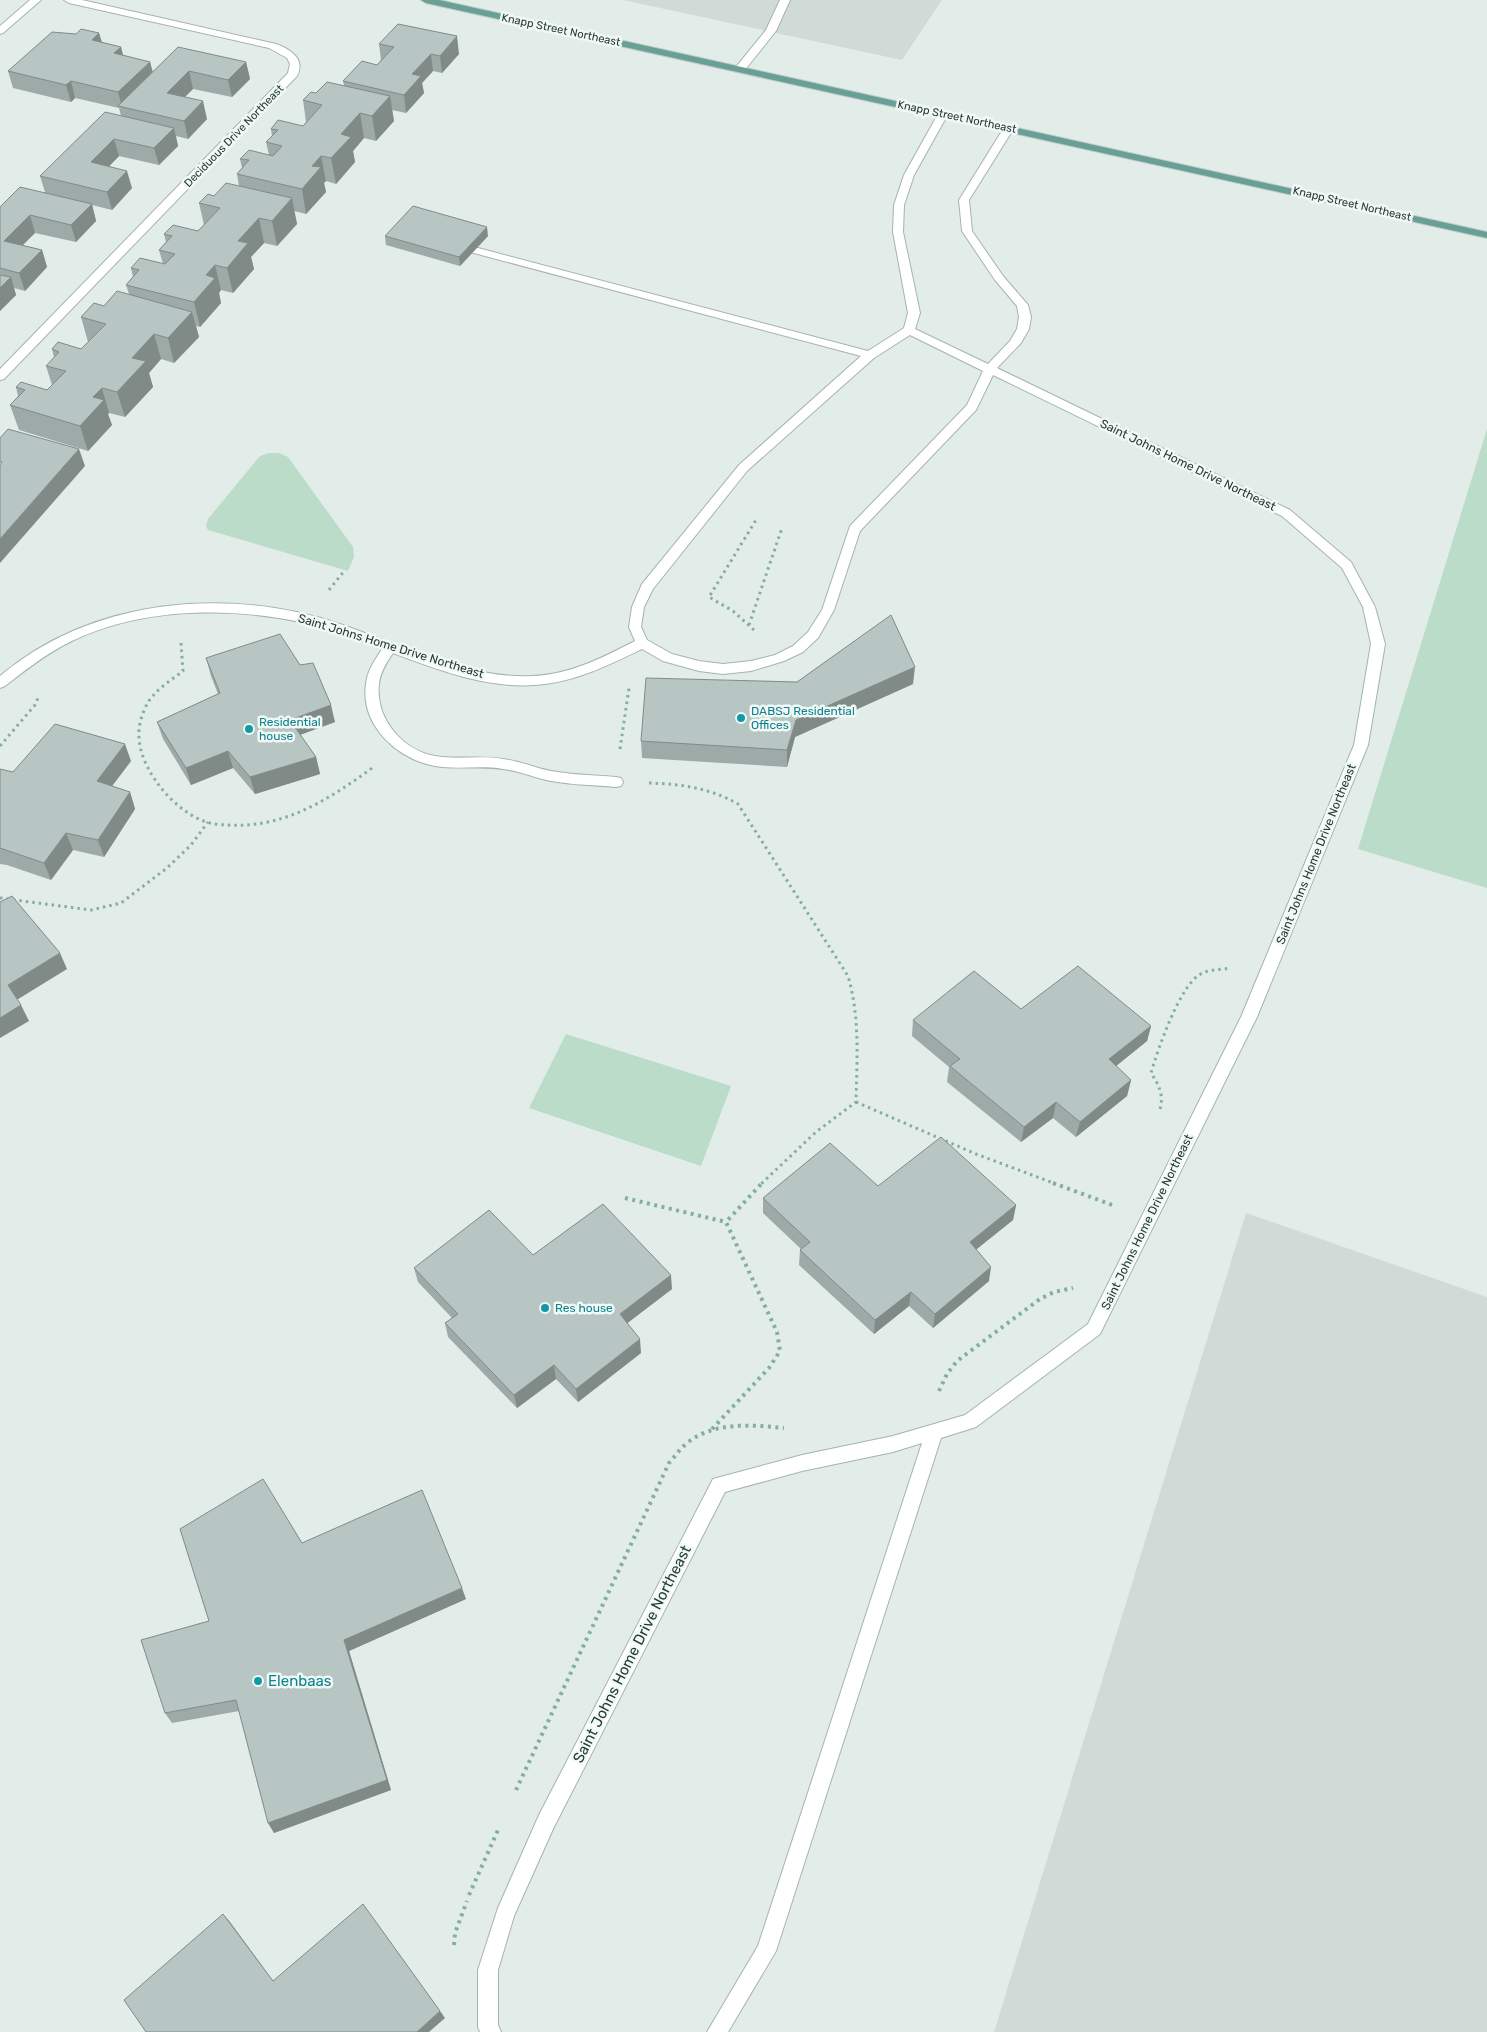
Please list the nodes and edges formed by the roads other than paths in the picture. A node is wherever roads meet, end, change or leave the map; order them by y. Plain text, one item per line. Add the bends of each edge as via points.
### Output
1 (36, 0) edge
2 (69, 0) edge
3 (426, 0) edge
4 (785, 0) edge
5 (0, 31) edge
6 (740, 69) junction
7 (943, 114) junction
8 (1009, 128) junction
9 (1487, 235) edge
10 (474, 250) edge
11 (909, 330) junction
12 (870, 354) junction
13 (990, 369) junction
14 (0, 376) edge
15 (642, 643) junction
16 (390, 647) junction
17 (0, 682) edge
18 (616, 782) road end
19 (934, 1432) junction
20 (492, 2032) edge
21 (717, 2032) edge

1 - 5 street
2 - 14 street, Deciduous Drive Northeast via 272,46 287,53 296,64 293,74
3 - 6 main road, Knapp Street Northeast
4 - 6 street via 771,30
6 - 7 main road, Knapp Street Northeast
7 - 8 main road, Knapp Street Northeast
7 - 11 street via 909,175 900,205 898,232 914,312
8 - 9 main road, Knapp Street Northeast
8 - 13 street via 964,200 967,231 999,278 1022,304 1025,317 1015,343
10 - 12 street
11 - 12 street
11 - 13 street, Saint Johns Home Drive Northeast
12 - 15 street via 743,468 653,580 638,607 635,627
13 - 15 street via 972,408 854,529 828,610 813,635 798,650 751,666 715,668 668,658
13 - 19 street, Saint Johns Home Drive Northeast via 1286,513 1347,565 1369,607 1378,644 1361,745 1249,1017 1094,1329 970,1422
15 - 16 street, Saint Johns Home Drive Northeast via 593,667 558,679 530,682 499,679
16 - 17 street, Saint Johns Home Drive Northeast via 308,619 256,610 211,607 166,611 117,620 68,638 30,658
16 - 18 street via 372,686 374,710 385,731 402,747 426,759 454,764 504,764 551,776
19 - 20 street, Saint Johns Home Drive Northeast via 719,1485 546,1822 505,1915 488,1970 488,2026
19 - 21 street via 766,1950

